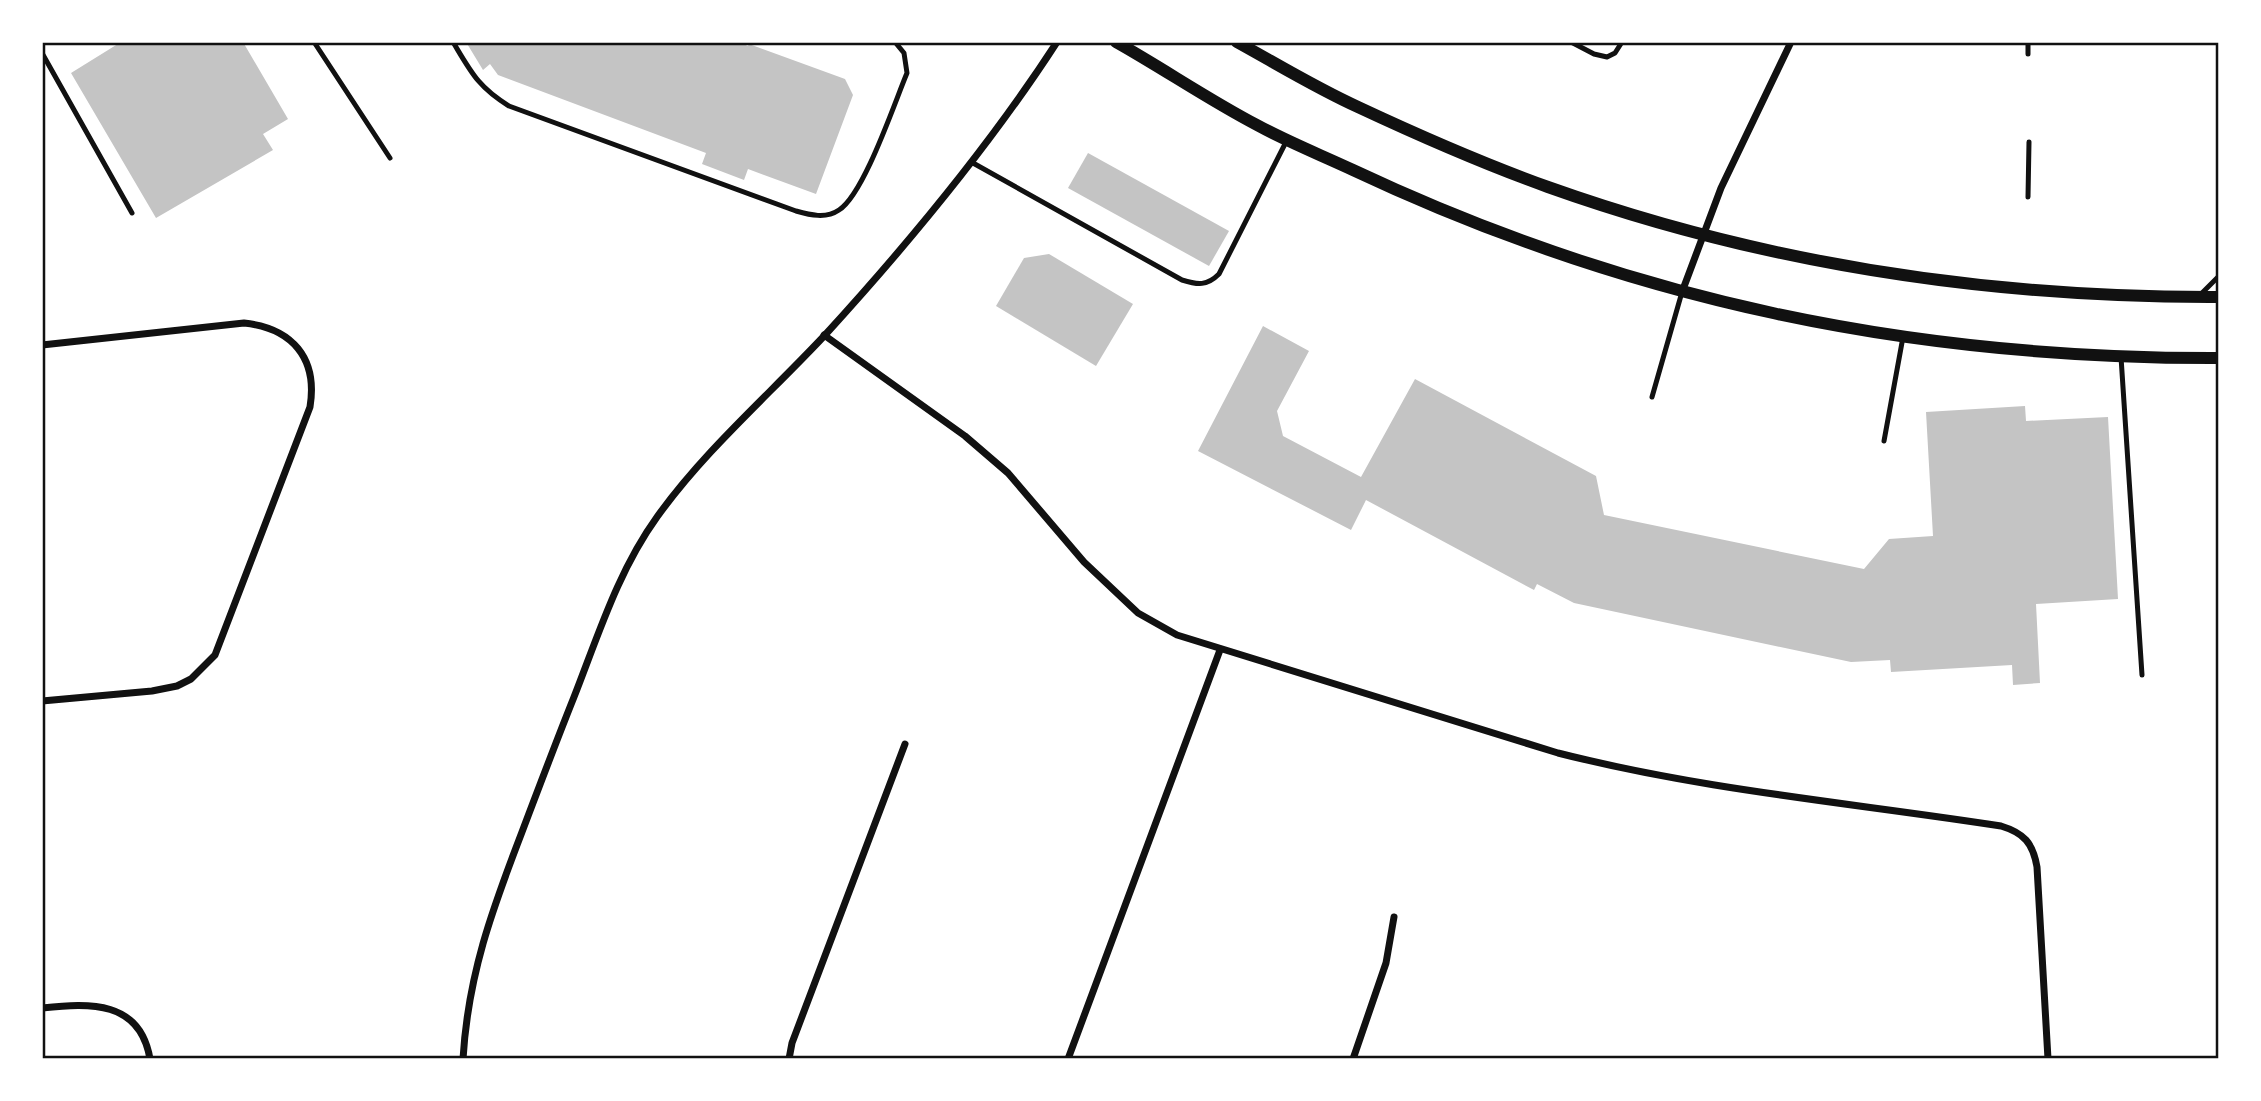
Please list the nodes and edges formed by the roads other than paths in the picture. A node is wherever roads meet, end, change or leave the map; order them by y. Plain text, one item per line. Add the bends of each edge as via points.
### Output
1 (314, 42) edge
2 (453, 42) edge
3 (895, 42) edge
4 (1057, 42) edge
5 (1116, 42) edge
6 (1237, 42) edge
7 (1571, 42) edge
8 (1622, 42) edge
9 (1791, 42) edge
10 (2028, 42) edge
11 (42, 53) edge
12 (2028, 54) dead end
13 (1287, 139) junction
14 (2029, 142) dead end
15 (390, 158) dead end
16 (973, 163) junction
17 (2028, 197) dead end
18 (132, 213) dead end
19 (1703, 235) junction
20 (2219, 276) edge
21 (1682, 292) junction
22 (2219, 296) edge
23 (2199, 297) junction
24 (824, 335) junction
25 (1903, 337) junction
26 (42, 345) edge
27 (2121, 357) junction
28 (2219, 358) edge
29 (1652, 397) dead end
30 (1884, 441) dead end
31 (1220, 650) junction
32 (2142, 675) dead end
33 (42, 701) edge
34 (905, 744) dead end
35 (1394, 917) dead end
36 (42, 1008) edge
37 (150, 1059) edge
38 (463, 1059) edge
39 (789, 1059) edge
40 (1068, 1059) edge
41 (1353, 1059) edge
42 (2048, 1059) edge

1 - 15 lane
2 - 3 lane via 476,82 509,106 796,211 824,216 837,212 858,189 907,73 904,53
4 - 16 street
5 - 13 street
6 - 19 street via 1356,107 1444,146 1550,188
7 - 8 lane via 1607,57
9 - 19 street
10 - 12 lane
11 - 18 lane
13 - 16 lane via 1219,274 1199,284 1182,280
13 - 21 street via 1484,228
14 - 17 lane
16 - 24 street
19 - 21 street
19 - 23 street via 1854,268 1967,284
20 - 23 lane
21 - 25 street via 1833,327
21 - 29 lane
22 - 23 street
24 - 31 street via 965,436 1008,473 1084,562 1138,613 1177,635
24 - 38 street via 693,471 656,518 625,570 493,910 474,972
25 - 27 street
25 - 30 lane
26 - 33 street via 258,325 272,328 296,345 311,374 313,390 215,655 177,686
27 - 28 street
27 - 32 lane
31 - 40 street
31 - 42 street via 1611,766 2018,831 2037,867
34 - 39 street
35 - 41 street via 1386,963
36 - 37 street via 70,1005 118,1012 141,1030

